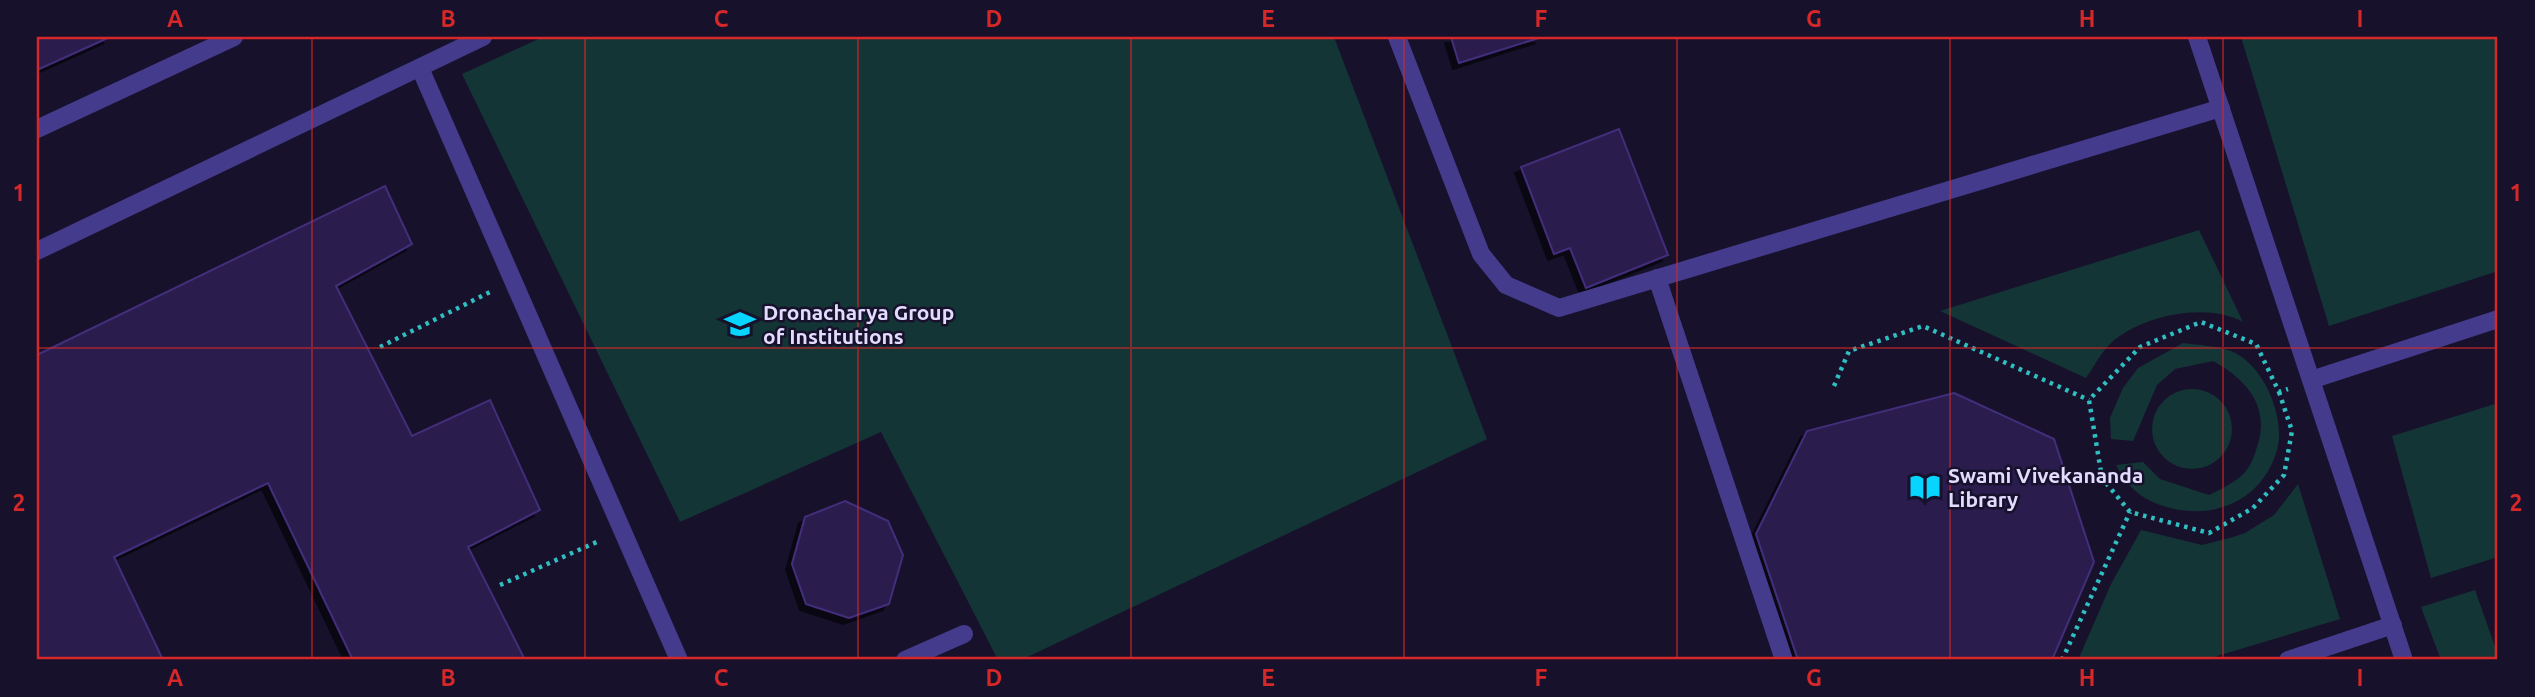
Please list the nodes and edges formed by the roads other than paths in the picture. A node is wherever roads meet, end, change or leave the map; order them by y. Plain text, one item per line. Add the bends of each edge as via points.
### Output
1 (234, 37) edge
2 (483, 37) edge
3 (1397, 37) edge
4 (2197, 37) edge
5 (420, 68) junction
6 (2221, 108) junction
7 (37, 130) edge
8 (37, 251) edge
9 (1657, 278) junction
10 (2498, 319) edge
11 (2311, 380) junction
12 (2393, 625) junction
13 (964, 634) dead end
14 (679, 660) edge
15 (905, 660) edge
16 (1784, 660) edge
17 (2288, 660) edge
18 (2404, 660) edge

1 - 7 lane
2 - 5 lane
3 - 9 lane via 1481,254 1506,285 1559,307
4 - 6 lane
5 - 8 lane
5 - 14 lane
6 - 9 lane
6 - 11 lane
9 - 16 lane
10 - 11 lane
11 - 12 lane
12 - 17 lane
12 - 18 lane
13 - 15 lane

